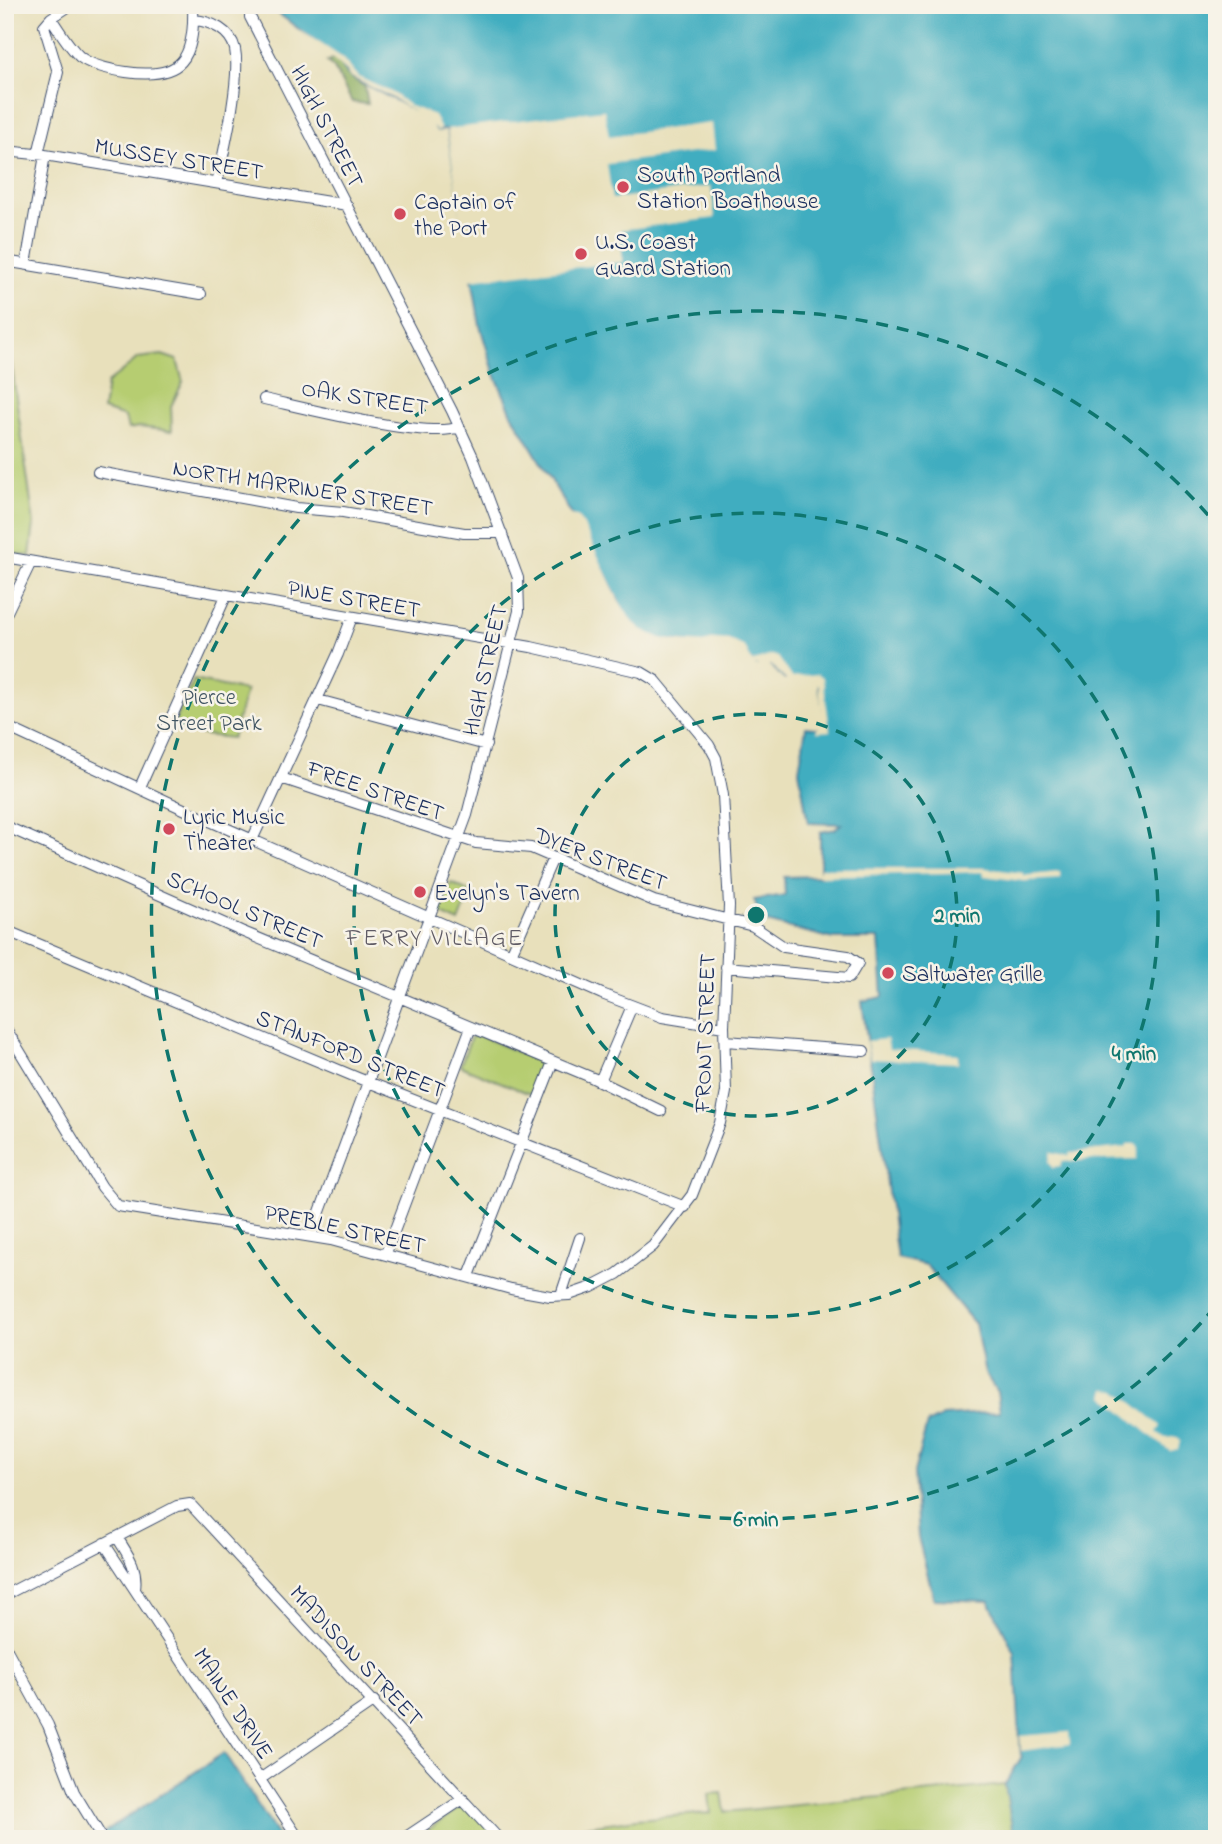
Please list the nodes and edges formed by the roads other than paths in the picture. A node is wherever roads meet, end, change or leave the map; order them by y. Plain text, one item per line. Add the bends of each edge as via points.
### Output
1 (71, 5) edge
2 (193, 5) edge
3 (250, 17) dead end
4 (51, 18) junction
5 (194, 20) junction
6 (5, 151) edge
7 (41, 154) junction
8 (217, 183) junction
9 (347, 205) junction
10 (5, 261) edge
11 (26, 264) junction
12 (201, 294) dead end
13 (264, 399) dead end
14 (459, 426) junction
15 (97, 471) dead end
16 (502, 533) junction
17 (5, 557) edge
18 (31, 562) junction
19 (226, 596) junction
20 (5, 616) edge
21 (352, 617) junction
22 (513, 644) junction
23 (317, 700) junction
24 (679, 709) joint
25 (5, 726) edge
26 (486, 746) junction
27 (281, 778) junction
28 (141, 787) junction
29 (5, 826) edge
30 (253, 838) junction
31 (460, 838) junction
32 (552, 858) junction
33 (429, 918) junction
34 (728, 921) junction
35 (5, 930) edge
36 (510, 954) junction
37 (726, 967) junction
38 (400, 996) junction
39 (632, 1006) junction
40 (5, 1027) edge
41 (471, 1027) junction
42 (724, 1027) junction
43 (725, 1041) junction
44 (864, 1051) dead end
45 (553, 1062) junction
46 (600, 1081) junction
47 (367, 1082) junction
48 (440, 1111) junction
49 (661, 1111) dead end
50 (521, 1142) junction
51 (685, 1207) junction
52 (311, 1236) junction
53 (580, 1238) dead end
54 (386, 1254) junction
55 (469, 1276) junction
56 (561, 1295) junction
57 (117, 1537) junction
58 (104, 1543) junction
59 (135, 1589) junction
60 (5, 1595) edge
61 (5, 1646) edge
62 (374, 1701) junction
63 (260, 1779) junction
64 (463, 1799) junction
65 (99, 1833) dead end
66 (299, 1839) edge
67 (402, 1839) edge
68 (499, 1839) edge

1 - 4 street
2 - 5 street
3 - 9 street, HIGH STREET
4 - 5 street via 81,57 115,71 147,75 177,68 189,49
4 - 7 street via 44,26 58,72
5 - 8 street via 216,25 234,47 232,109
6 - 7 street, MUSSEY STREET
7 - 8 street, MUSSEY STREET
7 - 11 street
8 - 9 street, MUSSEY STREET
9 - 14 street, HIGH STREET
10 - 11 street
11 - 12 street
13 - 14 street, OAK STREET via 416,427 451,430
14 - 16 street, HIGH STREET
15 - 16 street, NORTH MARRINER STREET via 296,508 464,533
16 - 22 street, HIGH STREET via 520,587
17 - 18 street, PINE STREET
18 - 19 street, PINE STREET
18 - 20 street
19 - 21 street, PINE STREET
19 - 28 street
21 - 22 street, PINE STREET
21 - 23 street
22 - 24 street, PINE STREET via 641,671 656,681
22 - 26 street, HIGH STREET
23 - 26 street
23 - 27 street
24 - 34 street, FRONT STREET via 716,758 723,795
25 - 28 street
26 - 31 street, HIGH STREET
27 - 30 street
27 - 31 street, FREE STREET
28 - 30 street
29 - 38 street, SCHOOL STREET
30 - 33 street
31 - 32 street, DYER STREET via 496,847 531,848
31 - 33 street, HIGH STREET
32 - 34 street, DYER STREET via 654,901
32 - 36 street
33 - 36 street
33 - 38 street, HIGH STREET
34 - 37 street, FRONT STREET
34 - 37 street, DYER STREET via 753,926 785,947 848,956 858,963 849,978
35 - 47 street, STANFORD STREET
36 - 39 street
37 - 42 street, FRONT STREET
38 - 41 street, SCHOOL STREET
38 - 47 street, HIGH STREET
39 - 42 street via 662,1017
39 - 46 street
40 - 52 street, PREBLE STREET via 118,1206
41 - 45 street, SCHOOL STREET
41 - 48 street
42 - 43 street, FRONT STREET
43 - 44 street
43 - 51 street, FRONT STREET via 726,1092 720,1123
45 - 46 street, SCHOOL STREET
45 - 50 street
46 - 49 street, SCHOOL STREET
47 - 48 street, STANFORD STREET
47 - 52 street, HIGH STREET
48 - 50 street, STANFORD STREET
48 - 54 street
50 - 51 street, STANFORD STREET
50 - 55 street
51 - 56 street, FRONT STREET via 631,1264 592,1287
52 - 54 street, PREBLE STREET
53 - 56 street
54 - 55 street, PREBLE STREET
55 - 56 street, PREBLE STREET via 529,1293
57 - 58 street
57 - 59 street, MAINE DRIVE via 133,1563
57 - 62 street, MADISON STREET via 183,1503 195,1508
58 - 59 street, MAINE DRIVE
58 - 60 street
59 - 63 street, MAINE DRIVE
61 - 65 street via 48,1726 74,1792
62 - 63 street
62 - 64 street, MADISON STREET
63 - 66 street, MAINE DRIVE
64 - 67 street
64 - 68 street, MADISON STREET

